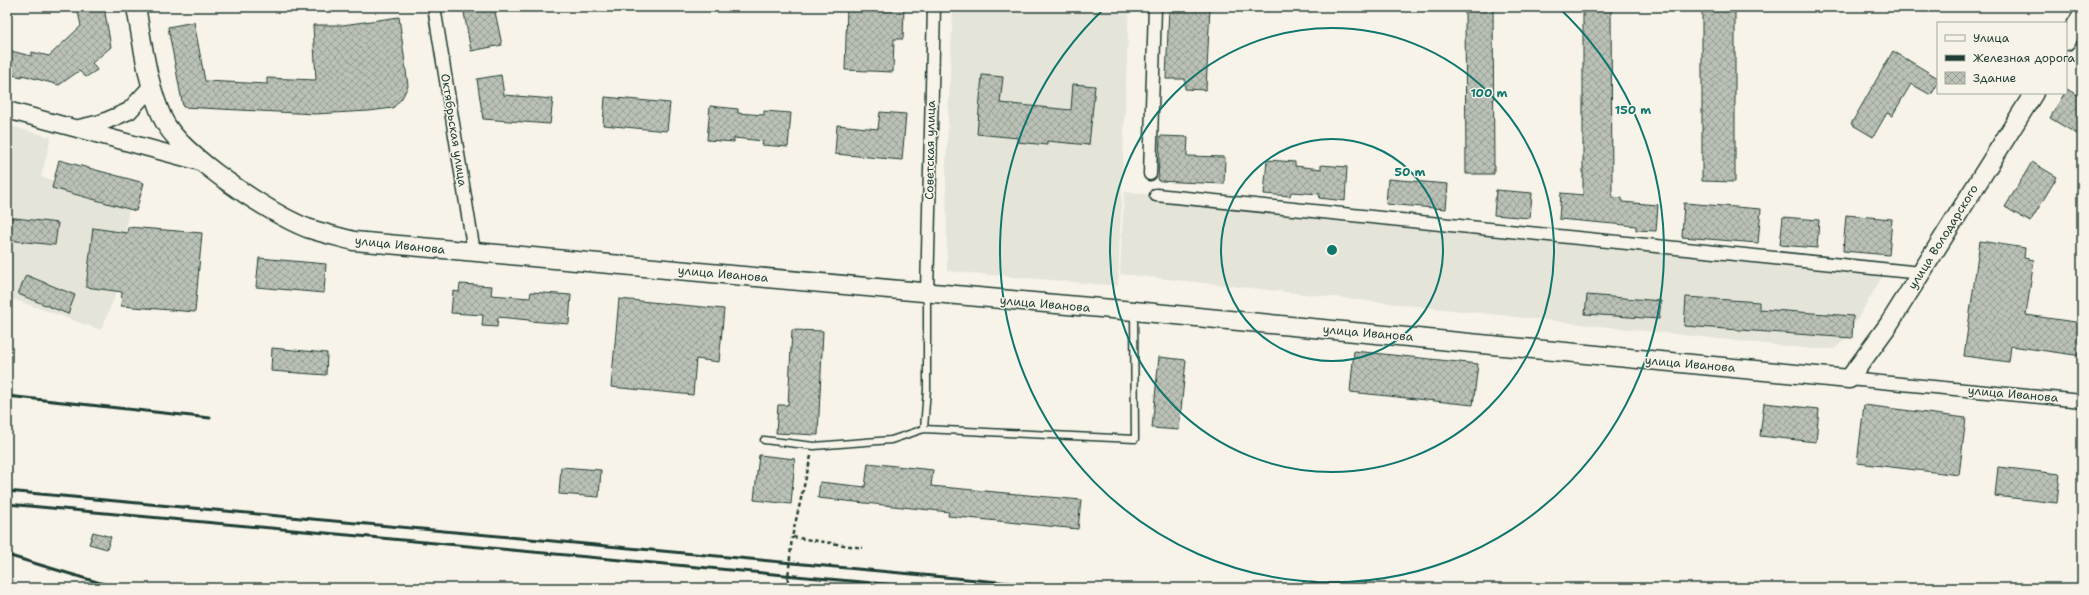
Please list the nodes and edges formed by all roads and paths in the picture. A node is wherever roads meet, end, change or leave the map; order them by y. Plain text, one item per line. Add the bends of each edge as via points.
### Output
1 (136, 7) edge
2 (434, 7) edge
3 (934, 7) edge
4 (1155, 7) edge
5 (2082, 16) edge
6 (2067, 39) edge
7 (151, 88) junction
8 (2033, 94) edge
9 (7, 110) edge
10 (75, 128) junction
11 (204, 163) junction
12 (1150, 174) dead end
13 (1156, 195) dead end
14 (474, 252) junction
15 (1921, 273) junction
16 (927, 293) junction
17 (1134, 311) junction
18 (1849, 379) junction
19 (2082, 401) edge
20 (924, 429) junction
21 (764, 440) dead end
22 (814, 446) junction
23 (792, 537) junction
24 (864, 548) dead end
25 (787, 588) edge

1 - 7 main road, улица Иванова
2 - 14 street, Октябрьская улица
3 - 16 street, Советская улица
4 - 12 street
5 - 6 main road
7 - 10 street via 129,111 101,123
7 - 11 main road, улица Иванова via 164,121 183,146
8 - 15 main road, улица Володарского
9 - 10 street
10 - 11 street
11 - 14 main road, улица Иванова via 264,206 307,228 354,241
13 - 15 street
14 - 16 main road, улица Иванова
15 - 18 main road, улица Володарского via 1889,324
16 - 17 main road, улица Иванова
16 - 20 lane via 927,389
17 - 18 main road, улица Иванова
17 - 20 lane via 1135,439
18 - 19 street, улица Иванова
20 - 22 lane via 891,440
21 - 22 lane
22 - 23 path
23 - 24 path
23 - 25 path, bridge

